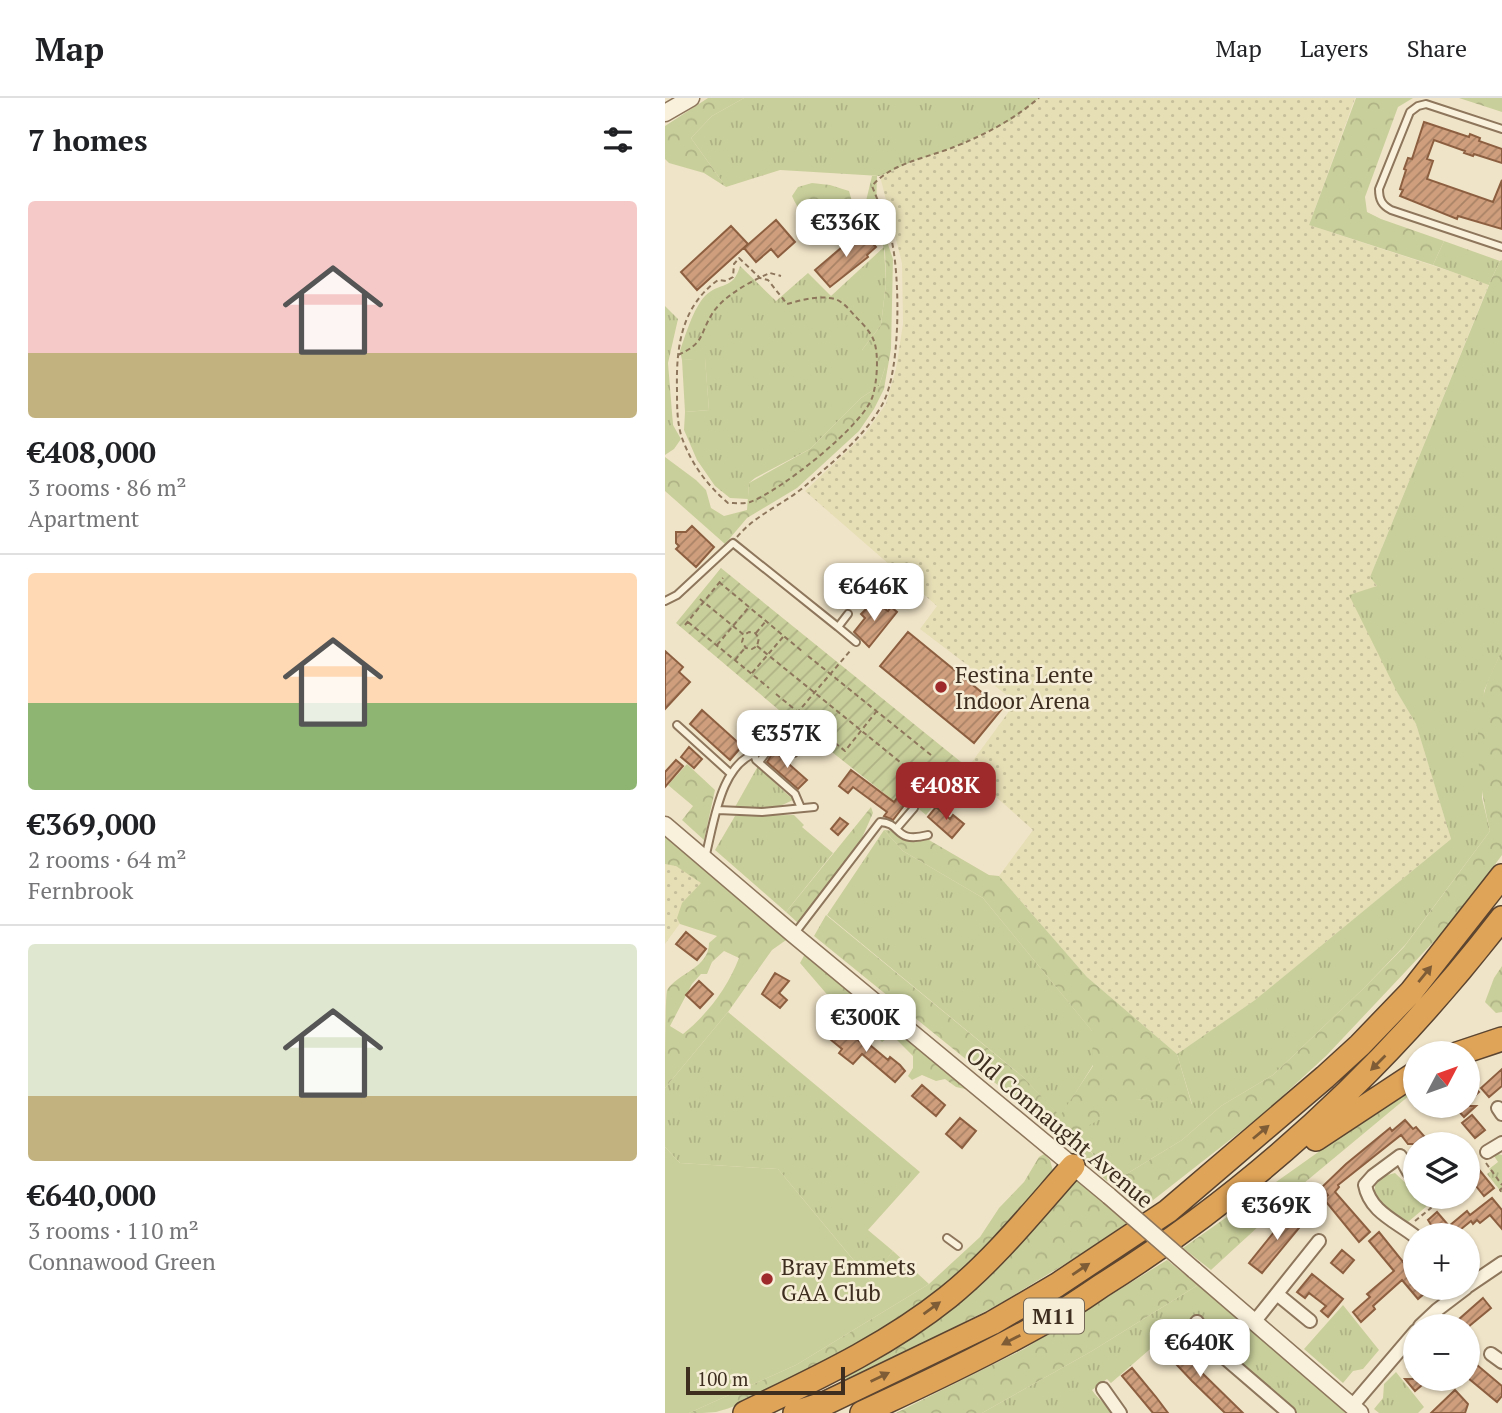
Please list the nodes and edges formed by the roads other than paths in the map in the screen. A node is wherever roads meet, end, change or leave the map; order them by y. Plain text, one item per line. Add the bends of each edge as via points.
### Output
1 (691, 98) edge
2 (1427, 101) edge
3 (665, 113) edge
4 (1502, 129) edge
5 (1502, 247) edge
6 (665, 601) edge
7 (848, 614) dead end
8 (838, 627) junction
9 (856, 642) road end
10 (677, 725) dead end
11 (771, 727) dead end
12 (794, 753) dead end
13 (754, 754) junction
14 (759, 762) junction
15 (730, 773) junction
16 (814, 807) dead end
17 (801, 808) junction
18 (913, 808) dead end
19 (718, 810) junction
20 (665, 825) edge
21 (896, 829) junction
22 (927, 835) dead end
23 (705, 859) junction
24 (1502, 876) edge
25 (1502, 918) edge
26 (794, 935) junction
27 (1502, 1039) edge
28 (1481, 1046) edge
29 (1403, 1082) edge
30 (1502, 1143) edge
31 (1487, 1152) road end
32 (1403, 1161) edge
33 (1073, 1166) junction
34 (1231, 1195) junction
35 (1403, 1228) edge
36 (947, 1238) dead end
37 (1319, 1241) dead end
38 (958, 1246) dead end
39 (1502, 1263) edge
40 (1480, 1277) edge
41 (1277, 1294) junction
42 (1450, 1300) edge
43 (1434, 1314) edge
44 (1255, 1321) junction
45 (1310, 1321) dead end
46 (1197, 1322) dead end
47 (1403, 1348) edge
48 (1491, 1354) dead end
49 (1502, 1363) edge
50 (1103, 1389) dead end
51 (1356, 1409) edge
52 (745, 1413) edge
53 (795, 1413) edge
54 (862, 1413) edge
55 (1120, 1413) edge
56 (1289, 1413) edge

1 - 3 street
2 - 4 lane
2 - 5 lane via 1410,112 1379,198 1383,205
6 - 8 lane via 733,543
7 - 8 lane
8 - 9 lane
10 - 15 lane
11 - 13 lane
12 - 14 lane via 777,739
13 - 14 lane
13 - 15 lane via 747,755
14 - 17 lane via 795,794
15 - 19 lane
16 - 17 lane
17 - 19 lane
18 - 21 lane
19 - 23 lane
20 - 23 street, Old Connaught Avenue
21 - 22 lane via 912,839
21 - 26 lane via 880,822
23 - 26 street, Old Connaught Avenue
53 -> 24 highway, M11 via 992,1323 1168,1211 1360,1045 1411,992
25 -> 34 highway, M11 via 1392,1048 1333,1107
26 - 33 street, Old Connaught Avenue
27 - 28 highway
29 - 34 highway
30 - 31 street
32 - 35 street via 1400,1156 1365,1185 1376,1209
33 - 44 street, Old Connaught Avenue, bridge
52 -> 33 highway via 850,1361 949,1296 1006,1242
34 -> 54 highway, M11 via 1147,1258 1044,1322
36 - 38 lane
37 - 41 street
39 - 40 street
41 - 44 street
41 - 45 street
42 - 43 street
44 - 51 street, Old Connaught Avenue
46 - 56 street via 1217,1352
47 - 51 street
48 - 49 street
50 - 55 street

